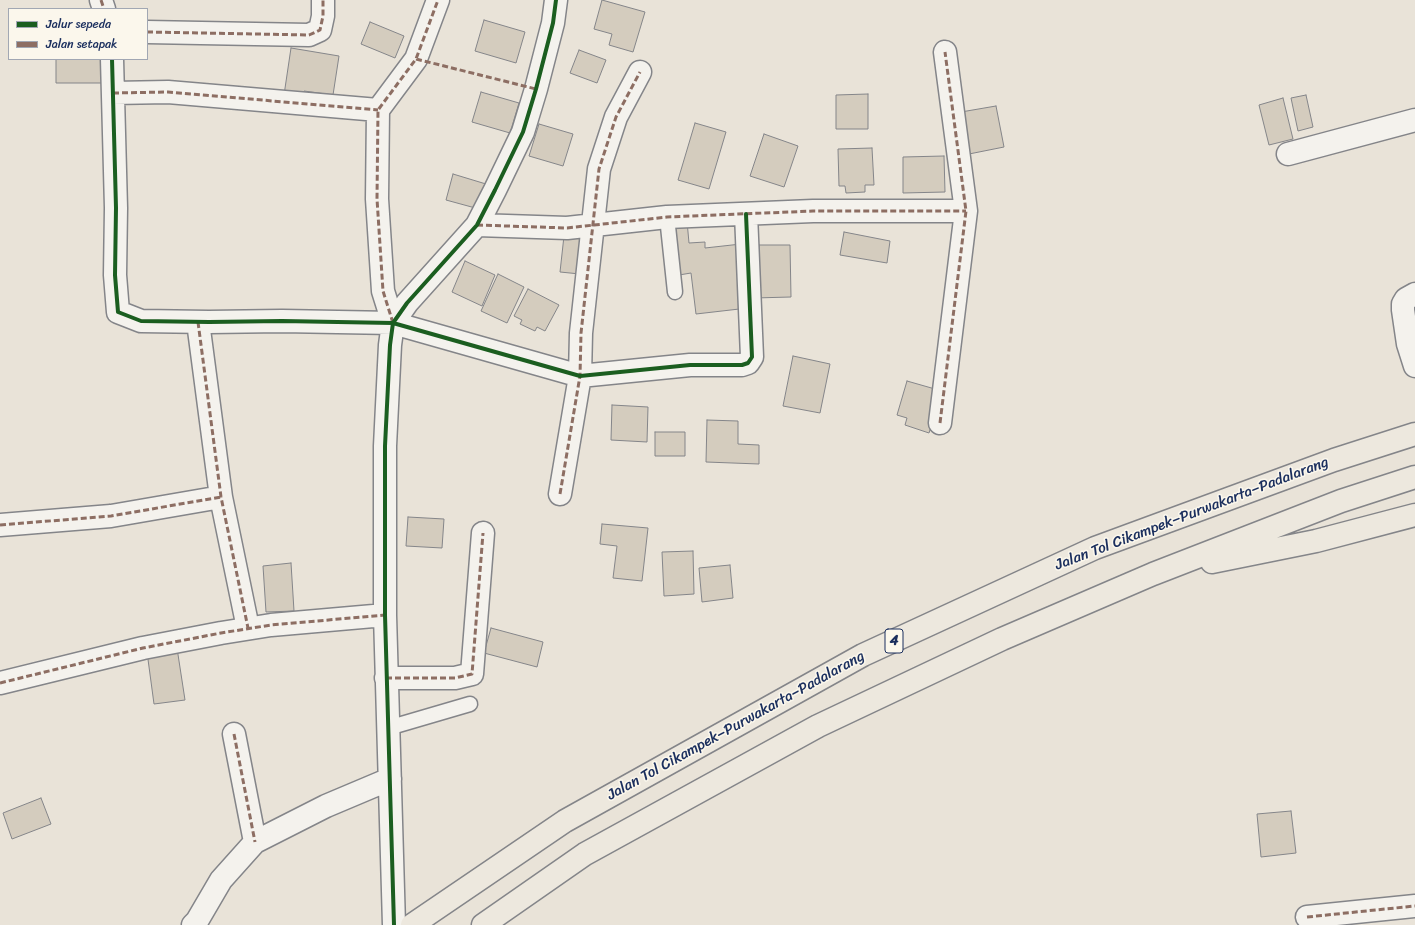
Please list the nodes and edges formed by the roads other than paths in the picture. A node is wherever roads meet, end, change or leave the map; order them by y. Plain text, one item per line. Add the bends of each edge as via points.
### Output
1 (323, 0) edge
2 (438, 0) edge
3 (556, 0) edge
4 (148, 32) edge
5 (945, 52) dead end
6 (112, 60) edge
7 (640, 72) dead end
8 (112, 93) junction
9 (378, 110) junction
10 (1415, 120) edge
11 (1288, 154) dead end
12 (966, 211) junction
13 (746, 214) junction
14 (667, 216) junction
15 (593, 224) junction
16 (477, 225) junction
17 (675, 292) dead end
18 (1415, 294) edge
19 (198, 322) junction
20 (393, 323) junction
21 (1415, 366) edge
22 (580, 376) junction
23 (940, 423) dead end
24 (1415, 434) edge
25 (1415, 477) edge
26 (560, 494) dead end
27 (221, 497) junction
28 (1415, 515) edge
29 (0, 525) edge
30 (483, 533) dead end
31 (1153, 574) junction
32 (385, 615) junction
33 (248, 628) junction
34 (386, 678) junction
35 (0, 683) edge
36 (470, 704) dead end
37 (388, 728) junction
38 (234, 734) dead end
39 (390, 779) junction
40 (256, 842) junction
41 (1415, 906) edge
42 (1307, 916) dead end
43 (193, 925) edge
44 (394, 925) edge
45 (412, 925) edge
46 (483, 925) edge

1 - 4 street via 320,30 310,35
2 - 9 street via 416,59
3 - 16 street via 549,37 523,132
5 - 12 street
6 - 8 street
7 - 15 street via 616,116 599,169
8 - 9 street via 168,92
8 - 19 street via 118,312 141,321
9 - 20 street via 377,199 383,291
10 - 11 street
12 - 13 street via 813,211
12 - 23 street
13 - 14 street
13 - 22 street via 752,357 750,360 742,365 690,365
14 - 15 street
14 - 17 lane
15 - 16 street via 567,228
15 - 22 street via 581,333
16 - 20 street via 407,303
18 - 21 street via 1403,304 1408,344
19 - 20 street
19 - 27 street
20 - 22 street
20 - 32 street via 385,446
22 - 26 street
24 - 45 highway, Jalan Tol Cikampek–Purwakarta–Padalarang / 4 via 1334,460 1095,548 863,655 564,821
25 - 31 highway via 1341,500
27 - 29 street via 111,516
27 - 33 street
28 - 31 highway via 1316,541
30 - 34 street via 472,674 455,678
31 - 46 highway via 1002,638 818,726 585,854
32 - 33 street
32 - 34 street
33 - 35 street via 143,648
34 - 37 street
36 - 37 lane
37 - 39 street
38 - 40 street
39 - 40 street via 326,806
39 - 44 street
40 - 43 street via 221,880 198,921
41 - 42 street

